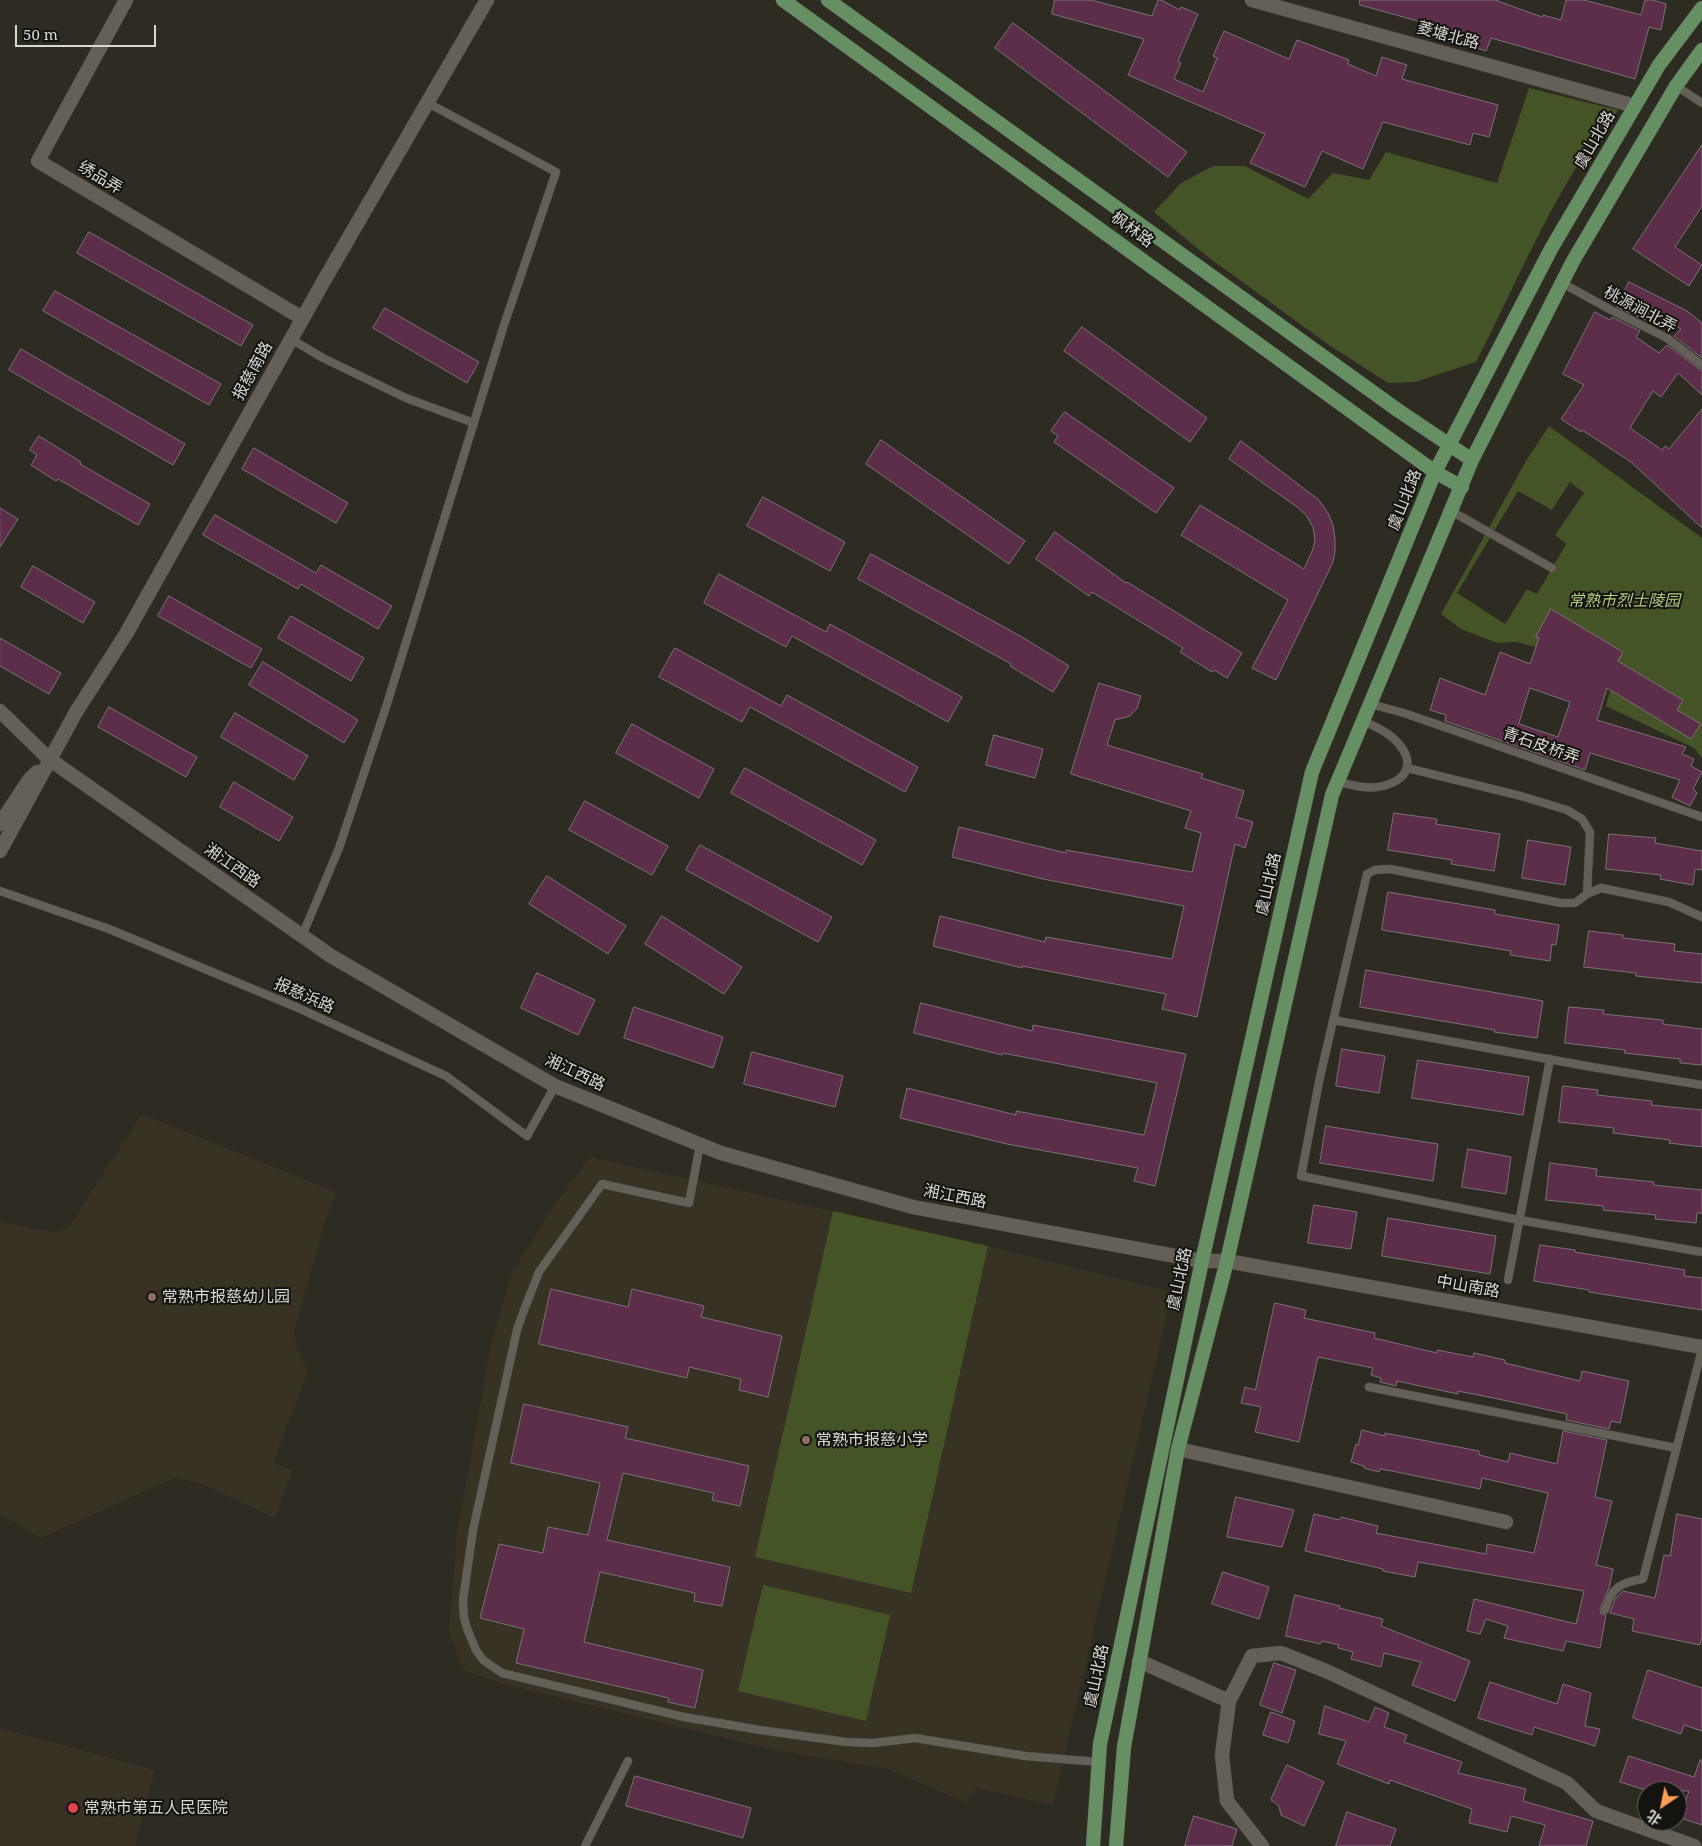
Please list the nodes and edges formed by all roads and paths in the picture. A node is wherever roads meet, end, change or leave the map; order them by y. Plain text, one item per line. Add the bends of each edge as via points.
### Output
1 (126, 0) edge
2 (487, 0) edge
3 (828, 0) edge
4 (1253, 0) edge
5 (790, 2) edge
6 (1702, 8) edge
7 (1702, 50) edge
8 (1676, 86) junction
9 (428, 103) junction
10 (1702, 103) edge
11 (1635, 106) junction
12 (1562, 282) junction
13 (302, 318) junction
14 (291, 338) junction
15 (1702, 365) edge
16 (474, 423) junction
17 (1450, 445) junction
18 (1472, 460) junction
19 (1435, 472) junction
20 (1462, 487) junction
21 (1451, 511) junction
22 (1552, 568) dead end
23 (1370, 704) junction
24 (0, 711) edge
25 (1364, 721) junction
26 (49, 759) junction
27 (1407, 768) junction
28 (1338, 782) junction
29 (1702, 817) edge
30 (0, 824) edge
31 (0, 851) edge
32 (0, 891) edge
33 (1587, 894) junction
34 (1702, 917) edge
35 (302, 936) junction
36 (1333, 1020) junction
37 (1550, 1059) junction
38 (1702, 1085) edge
39 (555, 1086) junction
40 (700, 1145) junction
41 (1519, 1220) junction
42 (1702, 1252) edge
43 (1202, 1261) junction
44 (1227, 1261) junction
45 (1508, 1280) dead end
46 (1702, 1348) edge
47 (1369, 1387) dead end
48 (1676, 1448) junction
49 (1178, 1449) junction
50 (1506, 1522) dead end
51 (1605, 1610) dead end
52 (1139, 1661) junction
53 (1229, 1701) junction
54 (628, 1761) dead end
55 (1099, 1762) junction
56 (585, 1846) edge
57 (1093, 1846) edge
58 (1116, 1846) edge
59 (1262, 1846) edge
60 (1694, 1846) edge

1 - 13 street, 绣品弄 via 38,161
2 - 9 street, 报慈南路
3 - 17 main road, 枫林路
4 - 11 street, 菱塘北路
5 - 19 main road, 枫林路
6 - 11 main road, 虞山北路 via 1659,65
7 - 8 main road
8 - 10 lane
8 - 12 main road
9 - 13 street, 报慈南路
9 - 16 lane via 556,172
11 - 17 main road, 虞山北路 via 1551,249
12 - 15 lane, 桃源涧北弄 via 1667,338
12 - 18 main road
13 - 14 street, 报慈南路
14 - 16 lane via 322,358 406,398
14 - 26 street, 报慈南路 via 126,634
16 - 35 lane via 339,848
17 - 18 main road, 枫林路
17 - 19 main road, 虞山北路
18 - 20 main road
19 - 20 main road, 枫林路
19 - 43 main road, 虞山北路 via 1312,772
20 - 21 main road
21 - 22 lane
21 - 23 main road
23 - 25 main road
23 - 29 lane, 青石皮桥弄
24 - 26 street, 湘江西路
25 - 27 lane via 1392,736 1403,748 1408,760
25 - 28 main road
26 - 30 street, 报慈南路 via 29,780
26 - 31 street, 报慈南路
26 - 35 street, 湘江西路
27 - 28 lane via 1396,781 1382,786 1365,787
27 - 33 lane via 1521,796 1567,810 1582,819 1590,832
28 - 44 main road via 1332,795
32 - 39 lane, 报慈浜路 via 109,929 296,1007 446,1076 527,1136
33 - 34 lane via 1601,888 1669,902
33 - 36 lane via 1575,902 1560,903 1390,869 1374,870 1367,874
35 - 39 street, 湘江西路
36 - 37 lane
36 - 41 lane via 1301,1176
37 - 38 lane
37 - 41 lane
39 - 40 street, 湘江西路
40 - 43 street, 湘江西路 via 913,1207
40 - 55 lane via 690,1203 602,1184 539,1272 517,1330 467,1564 464,1618 476,1650 483,1660 502,1673 709,1722 846,1742 873,1743 915,1738 1026,1756
41 - 42 lane
41 - 45 lane
43 - 44 street, 湘江西路
43 - 55 main road, 虞山北路 via 1100,1744
44 - 46 street, 中山南路
44 - 49 main road
46 - 48 lane
47 - 48 lane
48 - 51 lane via 1643,1579 1618,1586 1608,1598
49 - 50 street
49 - 52 main road
52 - 53 street
52 - 58 main road via 1124,1747
53 - 59 street via 1222,1755 1227,1801
53 - 60 street via 1252,1656 1280,1653 1326,1671 1567,1783 1596,1811
54 - 56 lane
55 - 57 main road, 虞山北路

